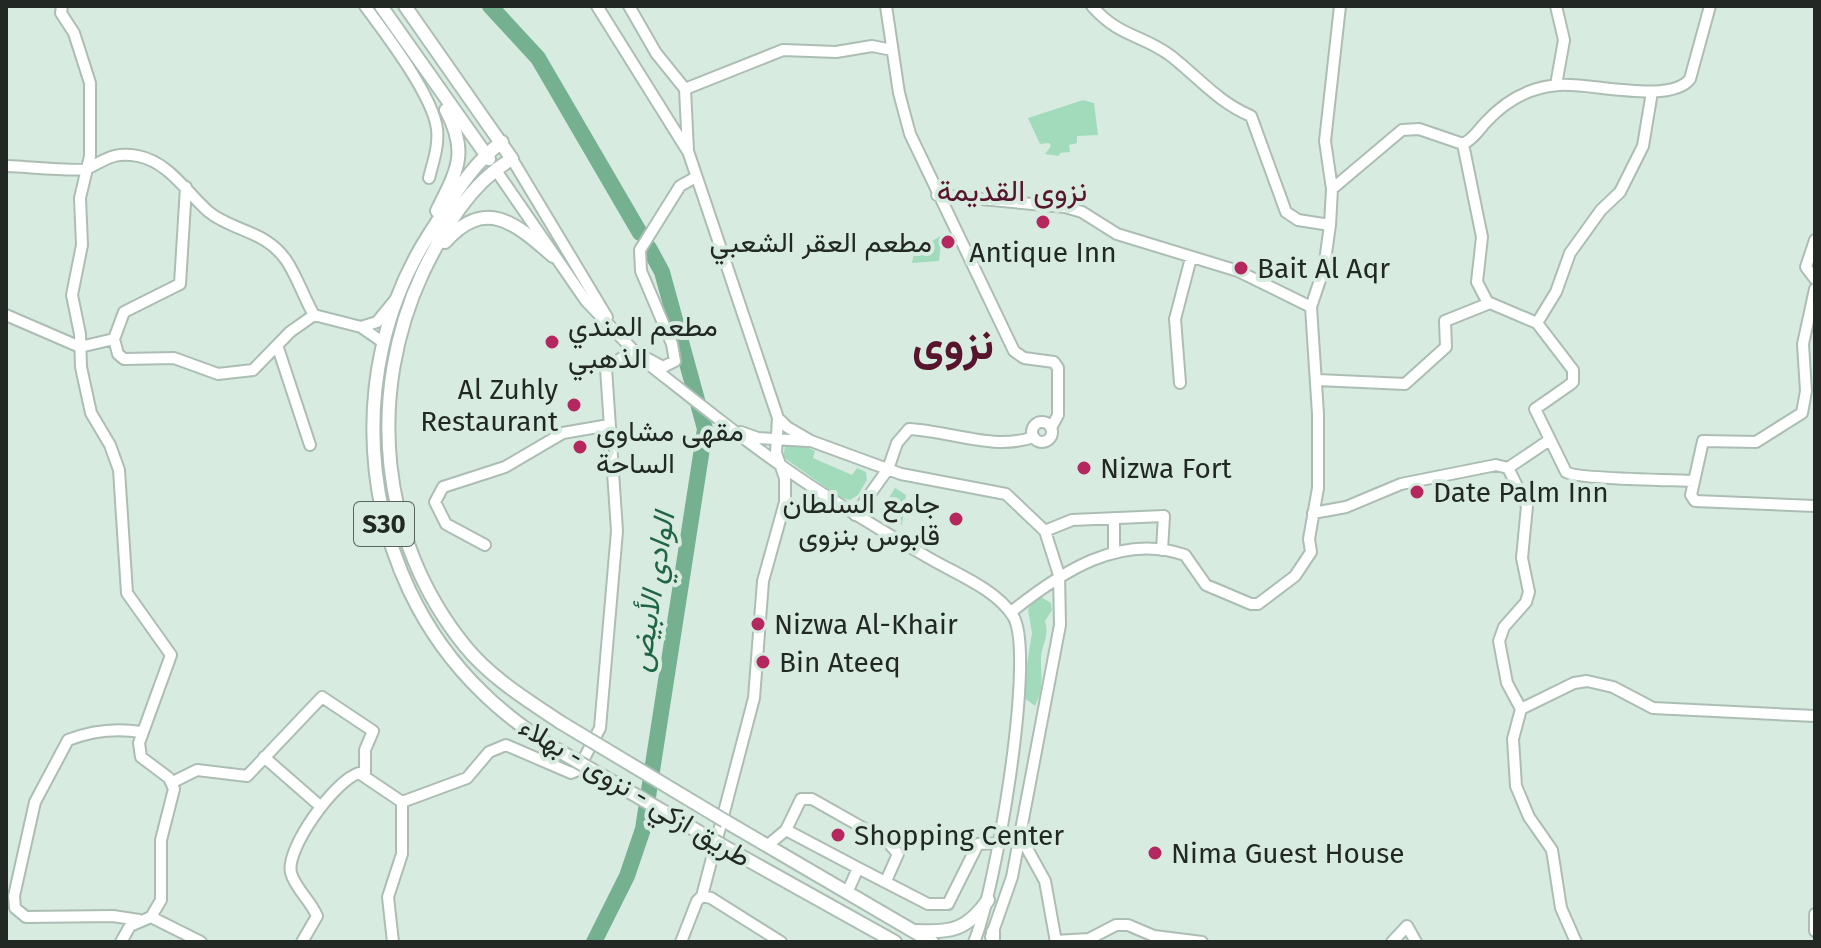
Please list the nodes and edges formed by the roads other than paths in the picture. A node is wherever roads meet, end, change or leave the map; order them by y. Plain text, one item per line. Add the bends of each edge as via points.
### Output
1 (62, 6) edge
2 (365, 6) edge
3 (381, 6) edge
4 (405, 6) edge
5 (597, 6) edge
6 (629, 6) edge
7 (886, 6) edge
8 (1092, 6) edge
9 (1340, 6) edge
10 (1556, 6) edge
11 (1710, 6) edge
12 (892, 50) junction
13 (425, 70) junction
14 (1556, 85) junction
15 (685, 89) junction
16 (1652, 92) junction
17 (502, 142) junction
18 (1463, 144) junction
19 (688, 151) junction
20 (485, 154) junction
21 (512, 159) junction
22 (6, 166) edge
23 (85, 169) junction
24 (495, 169) junction
25 (696, 177) junction
26 (429, 178) dead end
27 (186, 187) junction
28 (1332, 189) junction
29 (937, 195) junction
30 (1330, 225) junction
31 (1815, 240) edge
32 (419, 250) junction
33 (553, 256) junction
34 (1191, 258) junction
35 (1815, 279) edge
36 (418, 285) junction
37 (1815, 289) edge
38 (399, 295) junction
39 (1488, 303) junction
40 (1311, 307) junction
41 (6, 315) edge
42 (314, 315) junction
43 (1537, 323) junction
44 (361, 327) junction
45 (618, 336) junction
46 (114, 339) junction
47 (384, 343) junction
48 (80, 347) junction
49 (278, 348) junction
50 (633, 351) junction
51 (1815, 355) edge
52 (1802, 357) junction
53 (1318, 380) junction
54 (1180, 383) dead end
55 (778, 418) junction
56 (725, 424) junction
57 (609, 425) junction
58 (778, 439) junction
59 (811, 441) junction
60 (1548, 441) junction
61 (310, 445) dead end
62 (780, 465) junction
63 (1508, 468) junction
64 (888, 469) junction
65 (1694, 481) junction
66 (809, 485) junction
67 (785, 502) junction
68 (1815, 506) edge
69 (1313, 513) junction
70 (855, 515) junction
71 (1114, 518) junction
72 (1045, 531) junction
73 (485, 545) dead end
74 (1162, 550) junction
75 (1114, 552) junction
76 (1059, 575) junction
77 (1011, 612) junction
78 (1521, 709) junction
79 (1815, 716) edge
80 (141, 732) junction
81 (264, 757) junction
82 (365, 776) junction
83 (173, 782) junction
84 (402, 802) junction
85 (320, 806) junction
86 (786, 830) junction
87 (1020, 835) junction
88 (999, 843) junction
89 (768, 845) junction
90 (858, 868) junction
91 (1036, 868) junction
92 (1012, 877) junction
93 (886, 881) junction
94 (847, 893) junction
95 (702, 896) junction
96 (988, 900) junction
97 (1815, 914) edge
98 (151, 917) junction
99 (139, 920) junction
100 (917, 931) junction
101 (1815, 931) edge
102 (991, 939) edge
103 (1055, 941) edge
104 (121, 942) edge
105 (201, 942) edge
106 (302, 942) edge
107 (393, 942) edge
108 (681, 942) edge
109 (781, 942) edge
110 (895, 942) edge
111 (932, 942) edge
112 (974, 942) edge
113 (1202, 942) edge
114 (1392, 942) edge
115 (1416, 942) edge
116 (1576, 942) edge

1 - 23 street via 90,83 90,156
2 - 26 street via 434,114 437,142
3 - 13 main road
4 - 17 main road
5 - 19 street
6 - 15 street
7 - 12 street
8 - 30 street via 1110,26 1169,54 1225,105 1251,116 1286,212 1298,220
9 - 28 street via 1325,141
10 - 14 street via 1564,40
11 - 16 street via 1690,79 1681,87
12 - 15 street via 783,50
12 - 29 street via 903,115
13 - 20 main road
13 - 32 main road via 457,130 460,150 458,168
14 - 16 street
14 - 18 street via 1506,101
15 - 19 street
16 - 43 street via 1643,146 1620,192 1570,253
17 - 20 main road, طريق ازكي - نزوى - بهلاء / S30
17 - 21 main road
18 - 28 street via 1419,129 1402,130
18 - 39 street via 1482,237 1477,282
19 - 25 street
20 - 24 main road
20 - 32 main road, طريق ازكي - نزوى - بهلاء / S30
21 - 24 main road, طريق ازكي - نزوى - بهلاء / S30
21 - 45 street
22 - 23 street
23 - 27 street via 104,158 135,155 156,163
23 - 48 street via 79,207 82,245 72,295
24 - 33 street
24 - 36 main road, طريق ازكي - نزوى - بهلاء / S30 via 458,210
25 - 50 street via 680,186 640,250 641,271 675,361 663,367
25 - 55 street
27 - 42 street via 209,212 244,227 286,260
27 - 46 street via 180,284 124,312
28 - 30 street
29 - 34 street via 1065,207 1117,234
29 - 64 street via 1014,351 1024,358 1054,362 1058,368 1058,415 1051,428 1037,423 1034,437 1017,442 909,429 897,443
30 - 40 street
31 - 35 street via 1806,267
32 - 38 main road, طريق ازكي - نزوى - بهلاء / S30
33 - 36 main road via 505,220 468,221 439,249
33 - 45 street
34 - 40 street via 1238,271
34 - 54 street via 1175,319
36 - 89 main road, طريق ازكي - نزوى - بهلاء / S30, bridge via 399,338 388,393 387,450 414,561 438,606 465,646 502,683
37 - 52 street
38 - 44 street via 377,322
38 - 47 main road, طريق ازكي - نزوى - بهلاء / S30
39 - 43 street
39 - 53 street via 1445,321 1446,347 1405,384
40 - 53 street
41 - 48 street
42 - 44 street
42 - 49 street
43 - 60 street via 1574,376 1535,409
44 - 47 street
45 - 50 street
46 - 48 street
46 - 49 street via 124,359 174,358 218,374 253,370
47 - 110 main road, طريق ازكي - نزوى - بهلاء / S30, bridge via 374,395 373,447 382,518 399,569 454,661 481,692 549,745
48 - 80 street via 91,413 119,470 127,593 171,655
49 - 61 street
50 - 56 street
50 - 57 street via 606,368
51 - 52 street
52 - 65 street via 1802,413 1756,442 1703,441
53 - 69 street via 1318,488
55 - 58 street
55 - 59 street
56 - 58 street via 758,438
56 - 62 street
57 - 73 street via 563,433 505,467 450,483 438,492 435,502 446,524
57 - 84 street via 617,531 598,735 571,773 506,745 489,752 467,778
58 - 59 street
58 - 62 street
59 - 64 street
60 - 63 street
60 - 65 street via 1566,472 1576,478
62 - 66 street
62 - 67 street
63 - 69 street via 1496,465 1401,484 1346,507
63 - 78 street via 1527,506 1522,558 1529,592 1499,641 1507,683
64 - 70 street
64 - 72 street via 1006,494
65 - 68 street via 1695,501
66 - 67 street
66 - 70 street
67 - 95 street via 763,581 754,698
69 - 74 street via 1306,563 1258,604 1212,589 1189,557
70 - 77 street via 981,587
71 - 72 street via 1072,520
71 - 74 street via 1164,516
71 - 75 street
72 - 76 street
74 - 75 street
75 - 76 street
76 - 77 street
76 - 87 street via 1060,625
77 - 88 street via 1022,644
78 - 79 street via 1587,681 1613,687 1653,708
78 - 116 street via 1513,739 1516,786 1552,850 1561,908
80 - 83 street via 141,757
80 - 99 street via 122,729 68,740 35,802 14,896 15,908 26,917
81 - 82 street via 317,700 326,698 373,731 365,750
81 - 83 street via 242,778 197,770
81 - 85 street
82 - 84 street
82 - 85 street via 341,782
83 - 98 street via 161,840 161,900
84 - 107 street via 402,854 388,897
85 - 106 street via 291,865 291,874 317,916
86 - 89 street
86 - 90 street
86 - 93 street via 801,799 812,799 888,842 898,854
87 - 91 street
87 - 92 street
88 - 93 street via 978,844 948,904 928,904
88 - 96 street
89 - 94 main road, طريق ازكي - نزوى - بهلاء / S30
90 - 93 street
90 - 94 street
91 - 92 street via 1025,867
91 - 103 street via 1045,881
92 - 102 street
94 - 100 main road, طريق ازكي - نزوى - بهلاء / S30
95 - 108 street
95 - 109 street
96 - 100 main road via 958,930
96 - 112 street
97 - 101 street
98 - 99 street
98 - 105 street
99 - 104 street
100 - 111 main road, طريق ازكي - نزوى - بهلاء / S30
103 - 113 street via 1089,939 1116,925 1128,925 1154,936
114 - 115 street via 1407,926

